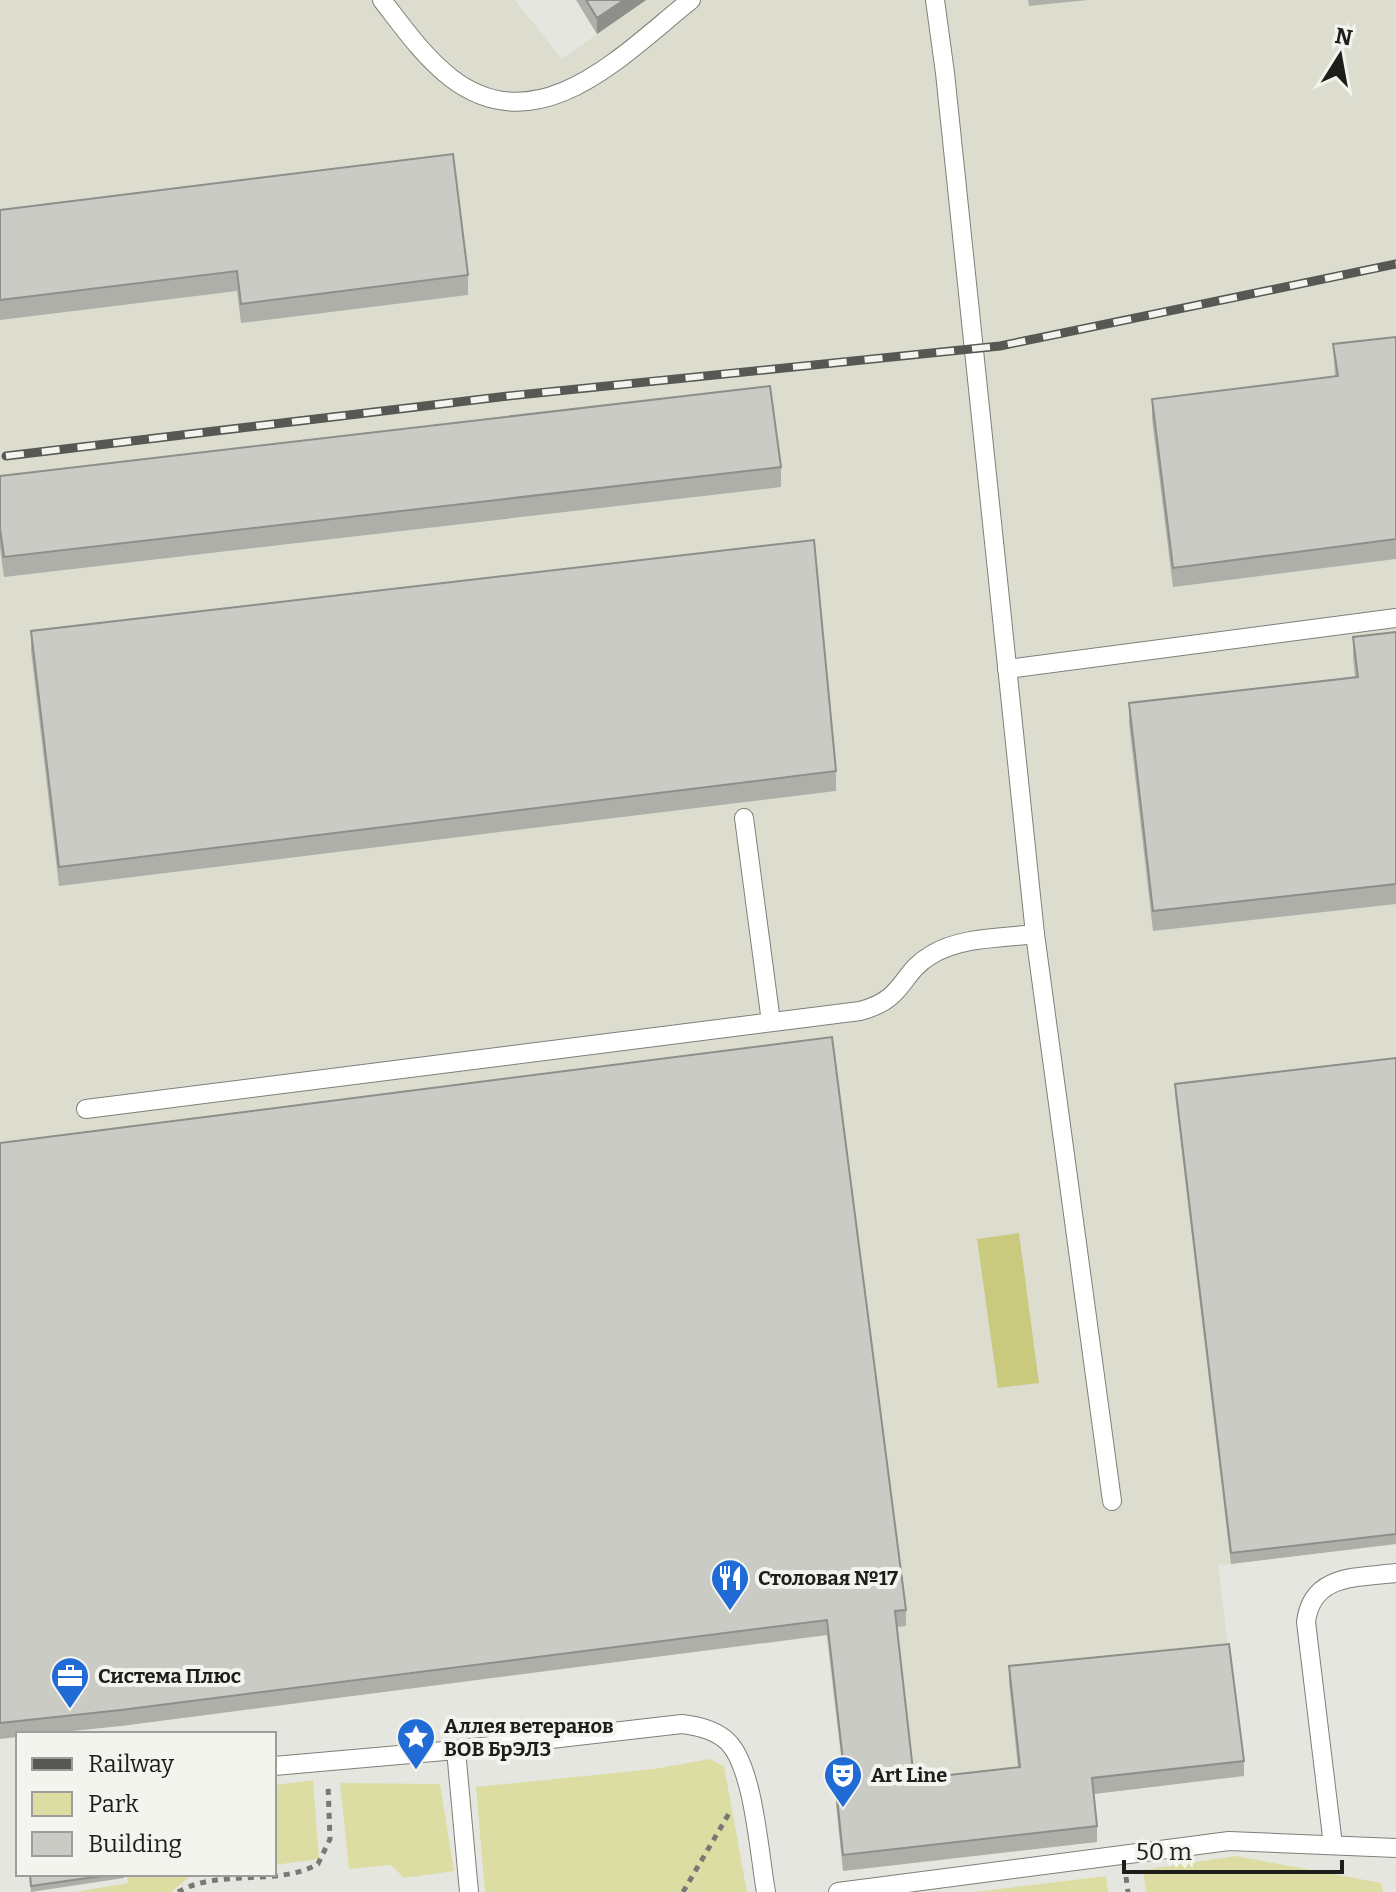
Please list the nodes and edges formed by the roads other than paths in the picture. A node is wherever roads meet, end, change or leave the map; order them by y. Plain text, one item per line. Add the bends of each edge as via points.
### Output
1 (382, 0) edge
2 (691, 0) edge
3 (935, 0) edge
4 (1396, 618) edge
5 (1007, 669) junction
6 (744, 818) dead end
7 (1035, 934) junction
8 (771, 1022) junction
9 (86, 1109) dead end
10 (1112, 1501) dead end
11 (1396, 1573) edge
12 (456, 1750) junction
13 (276, 1766) edge
14 (1333, 1845) junction
15 (1396, 1848) edge
16 (469, 1892) edge
17 (766, 1892) edge
18 (838, 1892) edge

1 - 2 lane via 453,80 502,100 529,100 554,97 595,78
3 - 5 lane
4 - 5 lane
5 - 7 lane
6 - 8 lane
7 - 8 lane via 967,943 932,954 888,1000 874,1007
7 - 10 lane
8 - 9 lane
11 - 14 lane via 1328,1584 1307,1610
12 - 13 lane
12 - 16 lane
12 - 17 lane via 682,1724 714,1732 737,1753 747,1781
14 - 15 lane
14 - 18 lane via 1205,1843

